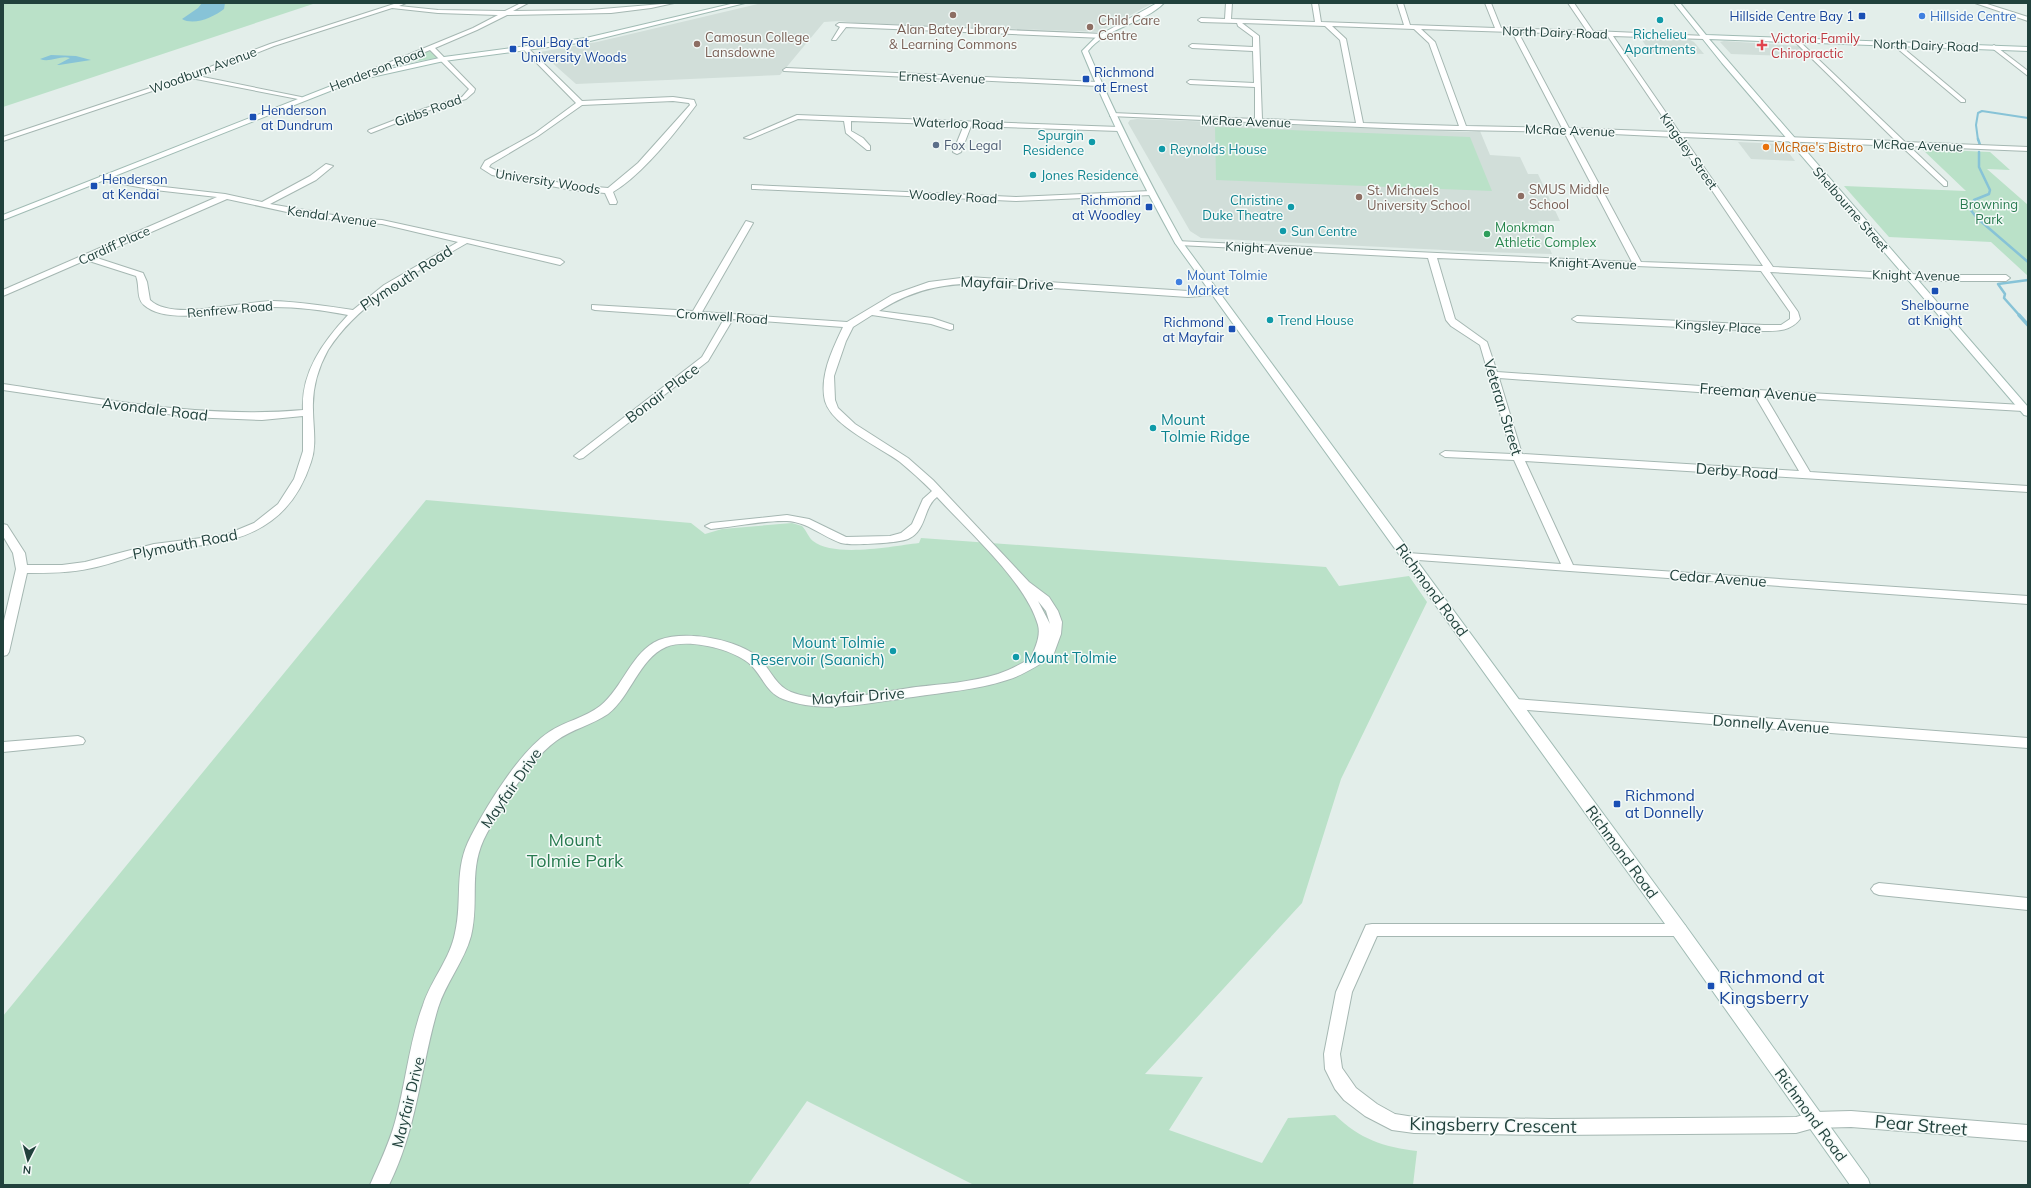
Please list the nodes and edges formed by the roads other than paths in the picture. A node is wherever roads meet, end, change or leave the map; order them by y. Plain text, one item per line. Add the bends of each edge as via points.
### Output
1 (403, 3) edge
2 (525, 3) edge
3 (671, 3) edge
4 (742, 3) edge
5 (1161, 3) edge
6 (1229, 3) edge
7 (1314, 3) edge
8 (1400, 3) edge
9 (1488, 3) edge
10 (1571, 3) edge
11 (1677, 3) edge
12 (1978, 3) edge
13 (2003, 4) dead end
14 (393, 6) junction
15 (1989, 6) junction
16 (507, 13) junction
17 (2028, 18) edge
18 (1201, 20) dead end
19 (1228, 20) junction
20 (1240, 21) junction
21 (1318, 24) junction
22 (1326, 24) junction
23 (1407, 26) junction
24 (1415, 27) junction
25 (1697, 27) junction
26 (1499, 30) junction
27 (1514, 30) junction
28 (1591, 33) junction
29 (1608, 33) junction
30 (1103, 36) junction
31 (1704, 37) junction
32 (1743, 38) junction
33 (834, 39) dead end
34 (1796, 40) junction
35 (1894, 43) junction
36 (1192, 46) dead end
37 (1994, 47) junction
38 (432, 48) junction
39 (526, 49) junction
40 (1257, 49) junction
41 (2028, 49) edge
42 (444, 59) junction
43 (786, 70) dead end
44 (2028, 74) edge
45 (190, 76) junction
46 (356, 78) junction
47 (1190, 82) dead end
48 (1098, 84) junction
49 (1258, 85) junction
50 (301, 99) junction
51 (1963, 101) dead end
52 (580, 102) junction
53 (1112, 115) junction
54 (847, 118) junction
55 (1259, 121) junction
56 (968, 124) junction
57 (1360, 125) junction
58 (1463, 128) junction
59 (1119, 129) junction
60 (1566, 130) junction
61 (371, 131) dead end
62 (1678, 135) junction
63 (748, 138) dead end
64 (3, 139) edge
65 (1791, 139) junction
66 (1904, 144) junction
67 (867, 148) dead end
68 (2019, 149) junction
69 (2028, 149) edge
70 (957, 152) dead end
71 (2028, 156) edge
72 (329, 166) dead end
73 (103, 178) junction
74 (1944, 184) dead end
75 (755, 187) dead end
76 (608, 190) junction
77 (1151, 193) junction
78 (225, 196) junction
79 (613, 202) dead end
80 (264, 204) junction
81 (3, 218) edge
82 (749, 223) dead end
83 (465, 241) junction
84 (1179, 243) junction
85 (1432, 256) junction
86 (86, 257) junction
87 (560, 262) dead end
88 (1638, 265) junction
89 (1767, 268) junction
90 (1910, 277) junction
91 (2006, 278) dead end
92 (1213, 292) junction
93 (3, 293) edge
94 (595, 307) dead end
95 (870, 312) junction
96 (353, 313) junction
97 (696, 314) junction
98 (730, 317) junction
99 (1577, 319) dead end
100 (849, 325) junction
101 (950, 327) dead end
102 (1493, 375) junction
103 (3, 387) edge
104 (1758, 393) junction
105 (2026, 410) edge
106 (308, 413) junction
107 (1445, 454) dead end
108 (579, 456) dead end
109 (1518, 457) junction
110 (1806, 475) junction
111 (2028, 488) edge
112 (938, 492) junction
113 (711, 526) dead end
114 (3, 527) edge
115 (1408, 557) junction
116 (1569, 568) junction
117 (22, 569) junction
118 (2028, 600) edge
119 (3, 652) edge
120 (1515, 704) junction
121 (78, 741) dead end
122 (2028, 743) edge
123 (3, 747) edge
124 (1879, 889) dead end
125 (2028, 904) edge
126 (1679, 930) junction
127 (1814, 1120) junction
128 (2028, 1133) edge
129 (379, 1185) edge
130 (1861, 1185) edge

1 - 14 street, Woodburn Avenue
2 - 16 street, Henderson Road
3 - 16 street via 594,13
4 - 39 street via 586,40
5 - 30 street, Richmond Road
6 - 19 street
7 - 21 street
8 - 23 street
9 - 26 street
10 - 28 street
11 - 25 street, Shelbourne Street
12 - 15 street
13 - 15 street
14 - 16 street via 432,12
14 - 45 street, Woodburn Avenue via 272,45
15 - 17 street
16 - 38 street, Henderson Road
18 - 19 street, North Dairy Road
19 - 20 street, North Dairy Road
20 - 21 street, North Dairy Road
20 - 40 street via 1240,25 1256,35
21 - 22 street, North Dairy Road
22 - 23 street, North Dairy Road
22 - 57 street via 1343,39
23 - 24 street, North Dairy Road
24 - 26 street, North Dairy Road
24 - 58 street via 1432,42
25 - 31 street, Shelbourne Street
25 - 32 street via 1717,34
26 - 27 street, North Dairy Road
27 - 28 street, North Dairy Road
27 - 60 street
28 - 29 street, North Dairy Road
29 - 31 street, North Dairy Road
29 - 62 street, Kingsley Street
30 - 33 street via 841,26
30 - 48 street, Richmond Road via 1085,51
31 - 32 street, North Dairy Road
31 - 65 street, Shelbourne Street
32 - 34 street, North Dairy Road
34 - 35 street, North Dairy Road
34 - 66 street
35 - 37 street, North Dairy Road
35 - 51 street
36 - 40 street
37 - 41 street, North Dairy Road
37 - 44 street
38 - 42 street, Gibbs Road
38 - 46 street, Henderson Road
39 - 42 street
39 - 52 street
40 - 49 street
42 - 46 street
42 - 61 street, Gibbs Road via 472,88 469,95
43 - 48 street, Ernest Avenue
45 - 50 street
45 - 64 street, Woodburn Avenue
46 - 50 street, Henderson Road
47 - 49 street
48 - 53 street, Richmond Road
49 - 55 street
50 - 73 street, Henderson Road
52 - 76 street, University Woods via 673,99 692,101 693,105 624,181
52 - 76 street, University Woods via 536,135 488,163 485,168 495,173 587,189
53 - 55 street, McRae Avenue
53 - 59 street, Richmond Road
54 - 56 street, Waterloo Road
54 - 63 street, Waterloo Road via 797,117
54 - 67 street via 848,132
55 - 57 street, McRae Avenue
56 - 59 street, Waterloo Road
56 - 70 street
57 - 58 street, McRae Avenue
58 - 60 street, McRae Avenue
59 - 77 street, Richmond Road
60 - 62 street, McRae Avenue
60 - 88 street
62 - 65 street, McRae Avenue
62 - 89 street, Kingsley Street
65 - 66 street, McRae Avenue
65 - 90 street, Shelbourne Street
66 - 68 street, McRae Avenue
66 - 74 street
68 - 69 street, McRae Avenue
68 - 71 street
72 - 80 street via 313,178
73 - 78 street, Kendal Avenue via 155,188
73 - 81 street, Henderson Road
75 - 77 street, Woodley Road via 1016,198
76 - 79 street, University Woods
77 - 84 street, Richmond Road
78 - 80 street, Kendal Avenue
78 - 86 street, Cardiff Place
80 - 83 street, Kendal Avenue via 296,212 382,222
82 - 97 street
83 - 87 street, Kendal Avenue
83 - 96 street, Plymouth Road via 405,275
84 - 85 street, Knight Avenue
84 - 92 street, Richmond Road
85 - 88 street, Knight Avenue
85 - 102 street, Veteran Street via 1451,320 1460,329 1482,341
86 - 93 street, Cardiff Place
86 - 96 street, Renfrew Road via 140,275 144,298 148,304 174,313 273,304
88 - 89 street, Knight Avenue
89 - 90 street, Knight Avenue
89 - 99 street, Kingsley Place via 1794,312 1795,319 1779,328
90 - 91 street, Knight Avenue
90 - 105 street, Shelbourne Street
92 - 95 street, Mayfair Drive via 1188,294 969,280 923,287 895,297
92 - 115 street, Richmond Road
94 - 97 street, Cromwell Road
95 - 100 street, Mayfair Drive
95 - 101 street via 932,321
96 - 106 street, Plymouth Road via 324,350 308,390
97 - 98 street, Cromwell Road
98 - 100 street, Cromwell Road
98 - 108 street, Bonair Place via 705,359
100 - 112 street, Mayfair Drive via 829,376 830,400 834,409 851,426 904,460
102 - 104 street, Freeman Avenue
102 - 109 street, Veteran Street
103 - 106 street, Avondale Road via 188,414 262,417
104 - 105 street, Freeman Avenue
104 - 110 street
106 - 117 street, Plymouth Road via 307,460 301,475 289,500 258,526 226,538 154,547 83,567
107 - 109 street, Derby Road
109 - 110 street, Derby Road
109 - 116 street, Veteran Street
110 - 111 street, Derby Road
112 - 113 street via 928,499 917,526 905,536 890,539 844,540 805,521 787,518
112 - 129 street, Mayfair Drive via 1025,585 1044,624 1045,635 1037,659 1006,676 985,682 892,695 821,701 800,700 782,694 752,659 730,648 686,640 656,647 605,710 551,737 538,747 474,842 467,866 467,917 462,941 431,1006 400,1138 392,1162
114 - 117 street via 19,552
115 - 116 street, Cedar Avenue
115 - 120 street, Richmond Road
116 - 118 street, Cedar Avenue
117 - 119 street
120 - 122 street, Donnelly Avenue
120 - 126 street, Richmond Road
121 - 123 street
124 - 125 street
126 - 127 street, Richmond Road
126 - 127 street, Kingsberry Crescent via 1372,930 1344,992 1332,1054 1334,1069 1350,1094 1371,1110 1392,1122 1414,1125 1551,1127 1796,1124
127 - 128 street, Pear Street via 1851,1119
127 - 130 street, Richmond Road

